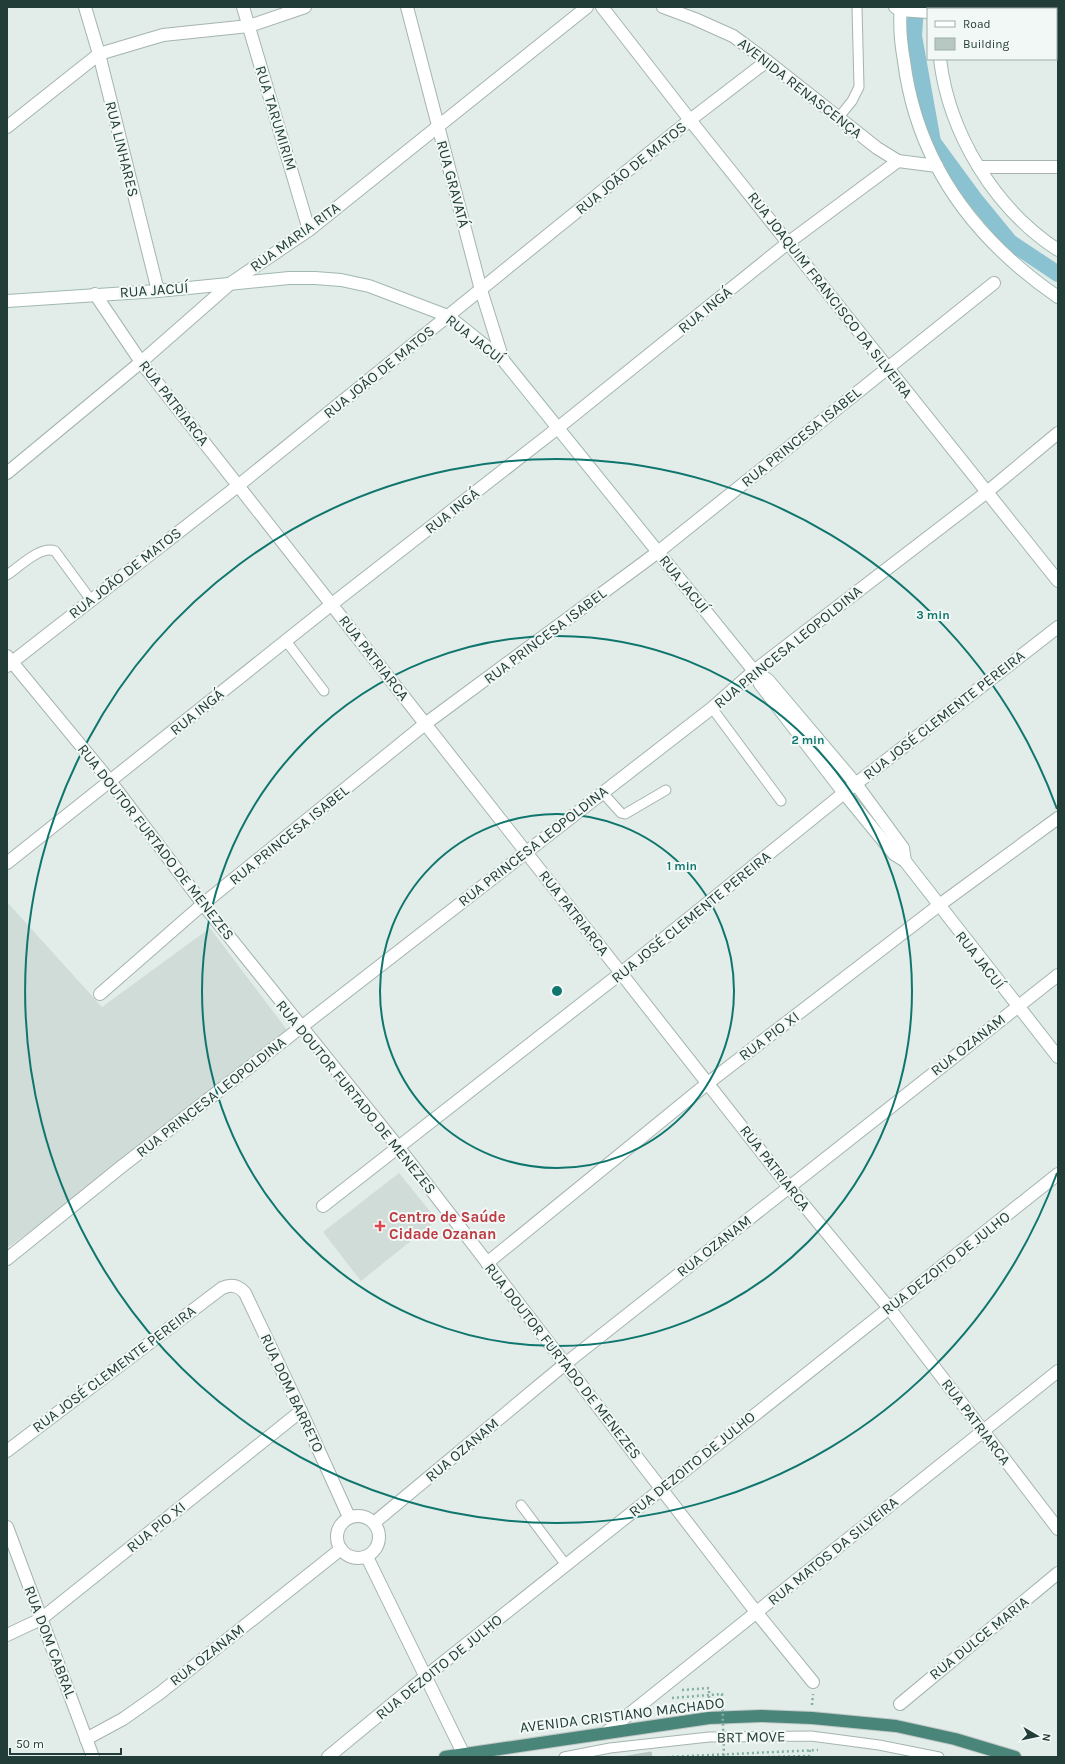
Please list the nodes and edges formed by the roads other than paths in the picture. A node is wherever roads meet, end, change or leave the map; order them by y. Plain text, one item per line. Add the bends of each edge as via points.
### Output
1 (85, 7) edge
2 (243, 7) edge
3 (305, 7) edge
4 (407, 7) edge
5 (587, 7) edge
6 (602, 7) edge
7 (663, 7) edge
8 (857, 7) edge
9 (899, 8) edge
10 (927, 12) edge
11 (249, 26) junction
12 (99, 54) junction
13 (940, 60) edge
14 (767, 61) junction
15 (839, 117) junction
16 (690, 120) junction
17 (438, 125) junction
18 (7, 127) edge
19 (898, 161) junction
20 (937, 166) junction
21 (979, 166) junction
22 (1058, 167) edge
23 (309, 230) junction
24 (789, 242) junction
25 (1058, 250) edge
26 (231, 283) junction
27 (994, 283) dead end
28 (481, 290) junction
29 (158, 291) junction
30 (95, 294) junction
31 (1058, 297) edge
32 (7, 301) edge
33 (448, 316) junction
34 (504, 360) junction
35 (141, 362) junction
36 (888, 368) junction
37 (559, 427) junction
38 (1058, 433) edge
39 (7, 473) edge
40 (239, 485) junction
41 (987, 492) junction
42 (658, 552) junction
43 (7, 575) edge
44 (1058, 581) edge
45 (91, 600) junction
46 (332, 604) junction
47 (1058, 627) edge
48 (286, 641) junction
49 (9, 661) edge
50 (754, 671) junction
51 (324, 691) dead end
52 (712, 708) junction
53 (425, 724) junction
54 (110, 781) junction
55 (856, 784) junction
56 (666, 790) dead end
57 (602, 792) junction
58 (844, 793) junction
59 (781, 801) dead end
60 (1058, 818) edge
61 (526, 852) junction
62 (905, 861) junction
63 (7, 863) edge
64 (203, 904) junction
65 (938, 906) junction
66 (621, 973) junction
67 (1058, 975) edge
68 (100, 994) dead end
69 (1017, 1007) junction
70 (301, 1028) junction
71 (1058, 1057) edge
72 (708, 1083) junction
73 (399, 1148) junction
74 (1058, 1174) edge
75 (789, 1187) junction
76 (323, 1206) dead end
77 (7, 1259) edge
78 (487, 1262) junction
79 (222, 1288) joint
80 (889, 1308) junction
81 (565, 1364) junction
82 (1058, 1371) edge
83 (301, 1411) junction
84 (983, 1431) junction
85 (7, 1451) edge
86 (662, 1488) junction
87 (521, 1505) dead end
88 (349, 1517) junction
89 (374, 1522) junction
90 (7, 1528) edge
91 (1058, 1529) edge
92 (341, 1549) junction
93 (367, 1557) junction
94 (566, 1564) junction
95 (1058, 1573) edge
96 (756, 1612) junction
97 (41, 1619) junction
98 (7, 1635) edge
99 (425, 1677) junction
100 (813, 1682) road end
101 (900, 1704) dead end
102 (608, 1731) junction
103 (86, 1739) junction
104 (463, 1753) junction
105 (93, 1757) edge
106 (328, 1757) edge
107 (445, 1757) edge
108 (564, 1757) edge
109 (939, 1757) edge
110 (1015, 1757) edge

1 - 12 street, RUA LINHARES
2 - 11 street, RUA TARUMIRIM
3 - 11 street
4 - 17 street, RUA GRAVATÁ
5 - 17 street, RUA MARIA RITA
6 - 16 street, RUA JOAQUIM FRANCISCO DA SILVEIRA
7 - 14 street, AVENIDA RENASCENÇA via 733,36
8 - 15 lane via 859,86 852,101
9 - 10 street
9 - 20 street via 902,52 909,94 924,140
11 - 12 street via 163,35
11 - 23 street, RUA TARUMIRIM
12 - 18 street
12 - 29 street, RUA LINHARES
13 - 21 street via 954,119
14 - 15 street, AVENIDA RENASCENÇA
14 - 16 street, RUA JOÃO DE MATOS
15 - 19 street, AVENIDA RENASCENÇA via 877,148
16 - 24 street, RUA JOAQUIM FRANCISCO DA SILVEIRA
16 - 28 street, RUA JOÃO DE MATOS
17 - 23 street, RUA MARIA RITA
17 - 28 street, RUA GRAVATÁ
19 - 20 street, AVENIDA RENASCENÇA
19 - 24 street, RUA INGÁ
20 - 31 street via 955,196 992,241 1016,266
21 - 22 street
21 - 25 street via 998,194 1024,223
23 - 26 street, RUA MARIA RITA
24 - 36 street, RUA JOAQUIM FRANCISCO DA SILVEIRA
24 - 37 street, RUA INGÁ
26 - 29 street, RUA JACUÍ
26 - 33 street, RUA JACUÍ via 289,278 341,280 376,288
26 - 35 street, RUA MARIA RITA
27 - 36 street, RUA PRINCESA ISABEL
28 - 33 street, RUA JOÃO DE MATOS
28 - 34 street, RUA GRAVATÁ
29 - 30 street, RUA JACUÍ
30 - 32 street, RUA JACUÍ
30 - 35 street, RUA PATRIARCA
33 - 34 street, RUA JACUÍ
33 - 40 street, RUA JOÃO DE MATOS
34 - 37 street, RUA JACUÍ
35 - 39 street, RUA MARIA RITA
35 - 40 street, RUA PATRIARCA
36 - 41 street, RUA JOAQUIM FRANCISCO DA SILVEIRA
36 - 42 street, RUA PRINCESA ISABEL
37 - 42 street, RUA JACUÍ
37 - 46 street, RUA INGÁ
38 - 41 street, RUA PRINCESA LEOPOLDINA
40 - 45 street, RUA JOÃO DE MATOS
40 - 46 street, RUA PATRIARCA
41 - 44 street, RUA JOAQUIM FRANCISCO DA SILVEIRA
41 - 50 street, RUA PRINCESA LEOPOLDINA
42 - 50 street, RUA JACUÍ
42 - 53 street, RUA PRINCESA ISABEL
43 - 45 lane via 43,549 51,549
45 - 49 street, RUA JOÃO DE MATOS
46 - 48 street, RUA INGÁ
46 - 53 street, RUA PATRIARCA
47 - 55 street, RUA JOSÉ CLEMENTE PEREIRA
48 - 51 lane
48 - 54 street, RUA INGÁ
49 - 54 street, RUA DOUTOR FURTADO DE MENEZES
50 - 52 street, RUA PRINCESA LEOPOLDINA
50 - 55 street, RUA JACUÍ via 768,680
50 - 58 street, RUA JACUÍ via 760,684
52 - 57 street, RUA PRINCESA LEOPOLDINA
52 - 59 lane
53 - 61 street, RUA PATRIARCA
53 - 64 street, RUA PRINCESA ISABEL
54 - 63 street, RUA INGÁ
54 - 64 street, RUA DOUTOR FURTADO DE MENEZES
55 - 58 street, RUA JOSÉ CLEMENTE PEREIRA
55 - 62 street, RUA JACUÍ via 903,848
56 - 57 lane via 625,814 621,813
57 - 61 street, RUA PRINCESA LEOPOLDINA
58 - 62 street, RUA JACUÍ via 894,854
58 - 66 street, RUA JOSÉ CLEMENTE PEREIRA
60 - 65 street, RUA PIO XI
61 - 66 street, RUA PATRIARCA
61 - 70 street, RUA PRINCESA LEOPOLDINA
62 - 65 street, RUA JACUÍ
64 - 68 street, RUA PRINCESA ISABEL
64 - 70 street, RUA DOUTOR FURTADO DE MENEZES
65 - 69 street, RUA JACUÍ
65 - 72 street, RUA PIO XI
66 - 72 street, RUA PATRIARCA
66 - 73 street, RUA JOSÉ CLEMENTE PEREIRA
67 - 69 street, RUA OZANAM
69 - 71 street, RUA JACUÍ
69 - 75 street, RUA OZANAM
70 - 73 street, RUA DOUTOR FURTADO DE MENEZES
70 - 77 street, RUA PRINCESA LEOPOLDINA
72 - 75 street, RUA PATRIARCA
72 - 78 street, RUA PIO XI
73 - 76 street, RUA JOSÉ CLEMENTE PEREIRA
73 - 78 street, RUA DOUTOR FURTADO DE MENEZES
74 - 80 street, RUA DEZOITO DE JULHO
75 - 80 street, RUA PATRIARCA
75 - 81 street, RUA OZANAM
78 - 81 street, RUA DOUTOR FURTADO DE MENEZES
79 - 83 street, RUA DOM BARRETO via 228,1285 235,1286 245,1293
79 - 85 street, RUA JOSÉ CLEMENTE PEREIRA
80 - 84 street, RUA PATRIARCA
80 - 86 street, RUA DEZOITO DE JULHO
81 - 86 street, RUA DOUTOR FURTADO DE MENEZES
81 - 89 street, RUA OZANAM
82 - 84 street, RUA MATOS DA SILVEIRA
83 - 88 street, RUA DOM BARRETO
83 - 97 street, RUA PIO XI
84 - 91 street, RUA PATRIARCA
84 - 96 street, RUA MATOS DA SILVEIRA
86 - 94 street, RUA DEZOITO DE JULHO
86 - 96 street, RUA DOUTOR FURTADO DE MENEZES
87 - 94 lane
88 - 89 street via 362,1515
88 - 92 street via 339,1528 337,1535
89 - 93 street via 380,1535 379,1542 373,1553
90 - 97 street, RUA DOM CABRAL
92 - 93 street via 352,1558
92 - 103 street, RUA OZANAM via 160,1692 123,1719
93 - 99 street
94 - 99 street, RUA DEZOITO DE JULHO
95 - 101 street, RUA DULCE MARIA
96 - 100 street, RUA DOUTOR FURTADO DE MENEZES
96 - 102 street, RUA MATOS DA SILVEIRA
97 - 98 street, RUA PIO XI
97 - 103 street, RUA DOM CABRAL
99 - 104 street
99 - 106 street, RUA DEZOITO DE JULHO
102 - 104 highway, AVENIDA CRISTIANO MACHADO
102 - 110 highway, AVENIDA CRISTIANO MACHADO via 709,1718 812,1718 896,1726 954,1739
103 - 105 street, RUA DOM CABRAL
104 - 107 highway, AVENIDA CRISTIANO MACHADO
108 - 109 lane, BRT MOVE via 610,1748 709,1737 810,1736 879,1745

